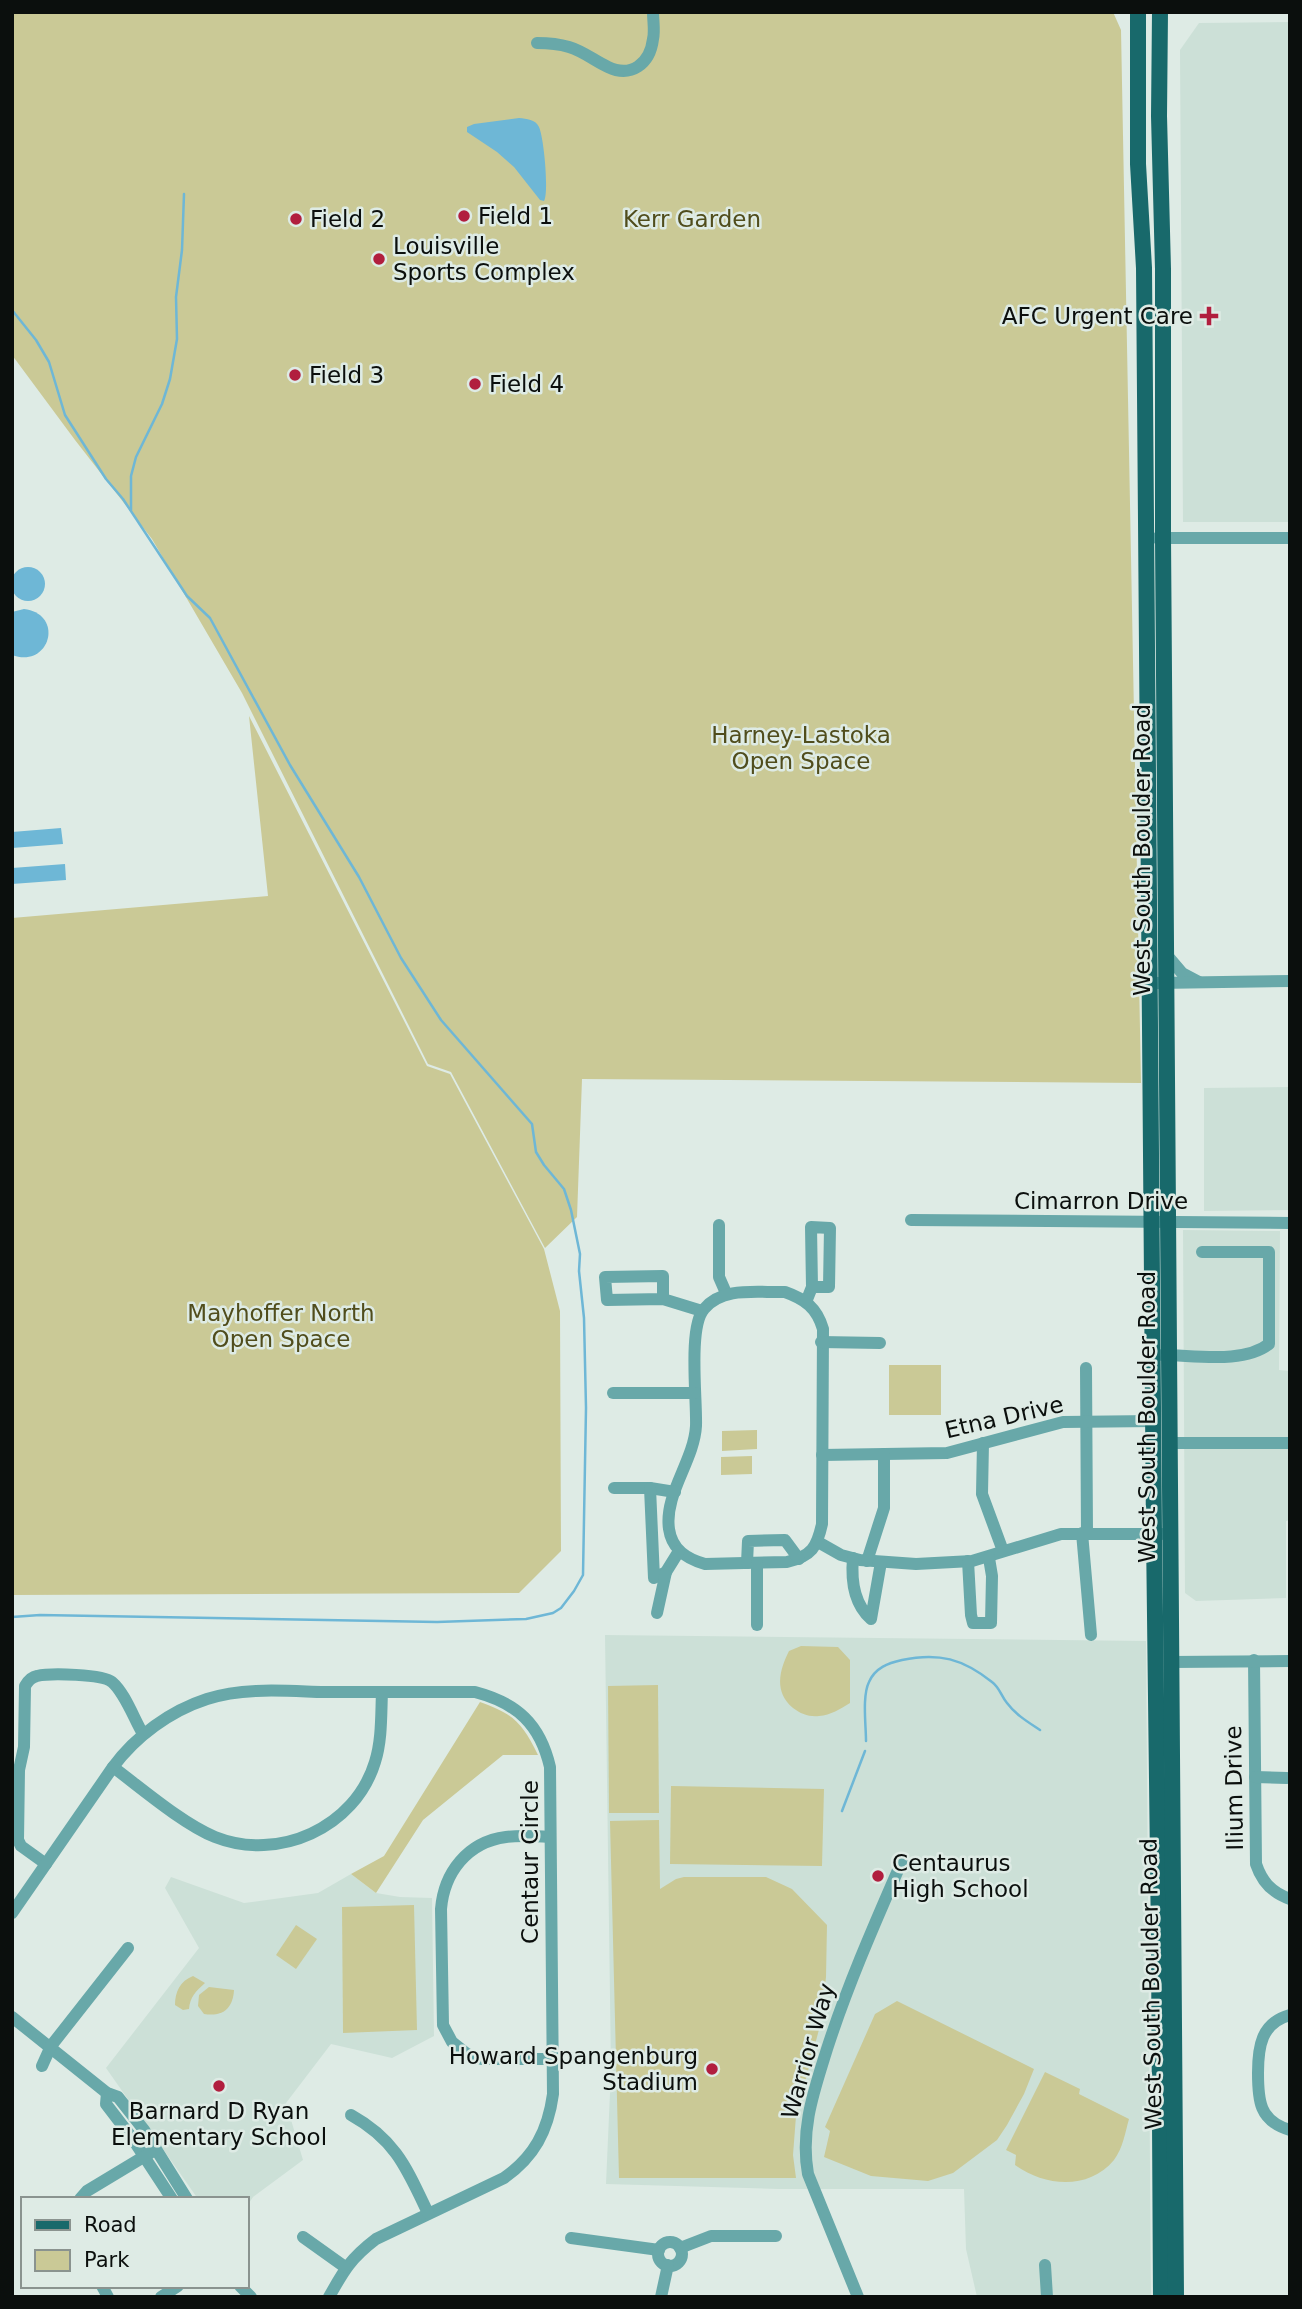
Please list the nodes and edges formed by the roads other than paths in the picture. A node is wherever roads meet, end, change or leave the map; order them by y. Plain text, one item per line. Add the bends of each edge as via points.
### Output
1 (653, 12) edge
2 (1138, 12) edge
3 (1160, 12) edge
4 (1172, 12) edge
5 (1159, 32) junction
6 (537, 43) dead end
7 (1154, 538) junction
8 (1290, 538) edge
9 (1166, 953) junction
10 (1290, 981) edge
11 (1200, 982) junction
12 (1158, 983) junction
13 (911, 1220) dead end
14 (1152, 1222) junction
15 (1169, 1222) junction
16 (1290, 1223) edge
17 (719, 1225) dead end
18 (1202, 1252) dead end
19 (812, 1287) junction
20 (726, 1293) junction
21 (663, 1299) junction
22 (806, 1302) junction
23 (702, 1311) junction
24 (821, 1342) junction
25 (880, 1343) dead end
26 (1161, 1355) junction
27 (1086, 1368) dead end
28 (613, 1393) dead end
29 (695, 1393) junction
30 (1088, 1421) junction
31 (1154, 1421) junction
32 (983, 1443) junction
33 (1170, 1443) junction
34 (1290, 1443) edge
35 (884, 1454) junction
36 (822, 1455) junction
37 (614, 1488) dead end
38 (650, 1488) junction
39 (675, 1492) junction
40 (1084, 1533) junction
41 (1162, 1534) junction
42 (818, 1542) junction
43 (679, 1551) junction
44 (1003, 1551) junction
45 (989, 1558) junction
46 (799, 1559) junction
47 (860, 1560) junction
48 (968, 1561) junction
49 (752, 1563) junction
50 (881, 1563) junction
51 (660, 1575) junction
52 (657, 1613) dead end
53 (757, 1625) dead end
54 (1091, 1635) dead end
55 (1254, 1660) junction
56 (1290, 1661) edge
57 (1171, 1662) junction
58 (382, 1692) junction
59 (143, 1734) junction
60 (113, 1767) junction
61 (1255, 1777) junction
62 (1289, 1778) edge
63 (550, 1837) junction
64 (902, 1861) dead end
65 (46, 1864) junction
66 (1290, 1899) edge
67 (12, 1913) edge
68 (128, 1948) dead end
69 (1290, 2015) edge
70 (12, 2017) edge
71 (51, 2046) junction
72 (552, 2059) junction
73 (42, 2066) dead end
74 (107, 2093) junction
75 (351, 2115) dead end
76 (1290, 2130) edge
77 (156, 2149) junction
78 (144, 2157) junction
79 (82, 2197) edge
80 (171, 2197) edge
81 (186, 2197) edge
82 (428, 2213) junction
83 (776, 2236) dead end
84 (303, 2237) dead end
85 (571, 2238) dead end
86 (680, 2248) junction
87 (659, 2250) junction
88 (1045, 2265) dead end
89 (668, 2266) junction
90 (345, 2267) junction
91 (330, 2297) edge
92 (661, 2297) edge
93 (858, 2297) edge
94 (1047, 2297) edge
95 (1161, 2297) edge
96 (1176, 2297) edge

1 - 6 street via 648,57 631,71 608,67 571,47
2 - 7 main road via 1138,164
3 - 5 main road
4 - 5 main road
5 - 7 main road via 1163,269
7 - 8 street
7 - 9 main road, West South Boulder Road
7 - 12 main road, West South Boulder Road
9 - 11 street via 1182,973
9 - 12 main road, West South Boulder Road
10 - 11 street
11 - 12 street
12 - 14 main road, West South Boulder Road
12 - 15 main road, West South Boulder Road
13 - 14 street, Cimarron Drive
14 - 15 street, Cimarron Drive
14 - 26 main road, West South Boulder Road
15 - 16 street, Cimarron Drive
15 - 26 main road, West South Boulder Road
17 - 20 street via 719,1277
18 - 26 street via 1269,1252 1269,1344 1244,1356
19 - 19 street via 811,1227 830,1228 829,1287
19 - 22 street
20 - 22 street via 785,1292
20 - 23 street
21 - 21 street via 607,1300 606,1277 663,1276
21 - 23 street
22 - 24 street via 819,1316
23 - 29 street via 696,1330
24 - 25 street
24 - 36 street
26 - 31 main road, West South Boulder Road
26 - 33 main road, West South Boulder Road
27 - 30 street
28 - 29 street
29 - 39 street via 693,1446
30 - 31 street, Etna Drive
30 - 32 street, Etna Drive via 1063,1422
30 - 40 street
31 - 41 main road, West South Boulder Road
32 - 35 street, Etna Drive via 947,1453
32 - 44 street via 982,1494
33 - 34 street
33 - 41 main road, West South Boulder Road
35 - 36 street, Etna Drive
35 - 47 street via 884,1508
36 - 42 street
37 - 38 street
38 - 39 street
38 - 51 street
39 - 43 street via 669,1531
40 - 41 street
40 - 44 street via 1061,1534
40 - 54 street
41 - 57 main road, West South Boulder Road
41 - 95 main road, West South Boulder Road
42 - 46 street
42 - 47 street
43 - 49 street via 705,1564
43 - 51 street
44 - 45 street
45 - 48 street
45 - 48 street via 991,1623 973,1623
46 - 49 street
46 - 49 street via 786,1540 748,1541
47 - 50 street
47 - 50 street via 851,1580 871,1619
48 - 50 street
49 - 53 street
51 - 52 street
55 - 56 street
55 - 57 street
55 - 61 street, Ilium Drive
57 - 96 main road, West South Boulder Road
58 - 59 street, Centaur Circle via 247,1692 207,1699
58 - 60 street via 380,1742 365,1785 335,1819 289,1843 241,1844 217,1838
58 - 63 street, Centaur Circle via 475,1692 495,1697 525,1717 547,1752
59 - 60 street, Centaur Circle
59 - 65 street via 109,1679 36,1676 27,1682 18,1840
60 - 65 street, Centaur Circle
61 - 62 street
61 - 66 street, Ilium Drive via 1255,1864 1268,1887
63 - 72 street, Centaur Circle
63 - 72 street via 504,1837 470,1851 449,1877 441,1909 443,2025 452,2042 482,2059
64 - 93 street, Warrior Way via 848,1984 809,2107 805,2134 808,2174
65 - 67 street, Centaur Circle
68 - 71 street
69 - 76 street via 1272,2024 1258,2048 1258,2100 1270,2120
70 - 71 street
71 - 73 street
71 - 74 street
72 - 82 street, Centaur Circle via 550,2115 531,2154 503,2178
74 - 77 street via 118,2097
74 - 78 street via 106,2104
75 - 82 street via 369,2125 402,2159
77 - 78 street
77 - 81 street
78 - 79 street
78 - 80 street
82 - 90 street, Centaur Circle via 376,2239
83 - 86 street via 712,2236
84 - 90 street
85 - 87 street
86 - 87 street via 667,2242
86 - 89 street via 681,2259
87 - 89 street via 659,2258
88 - 94 street
89 - 92 street
90 - 91 street, Centaur Circle

